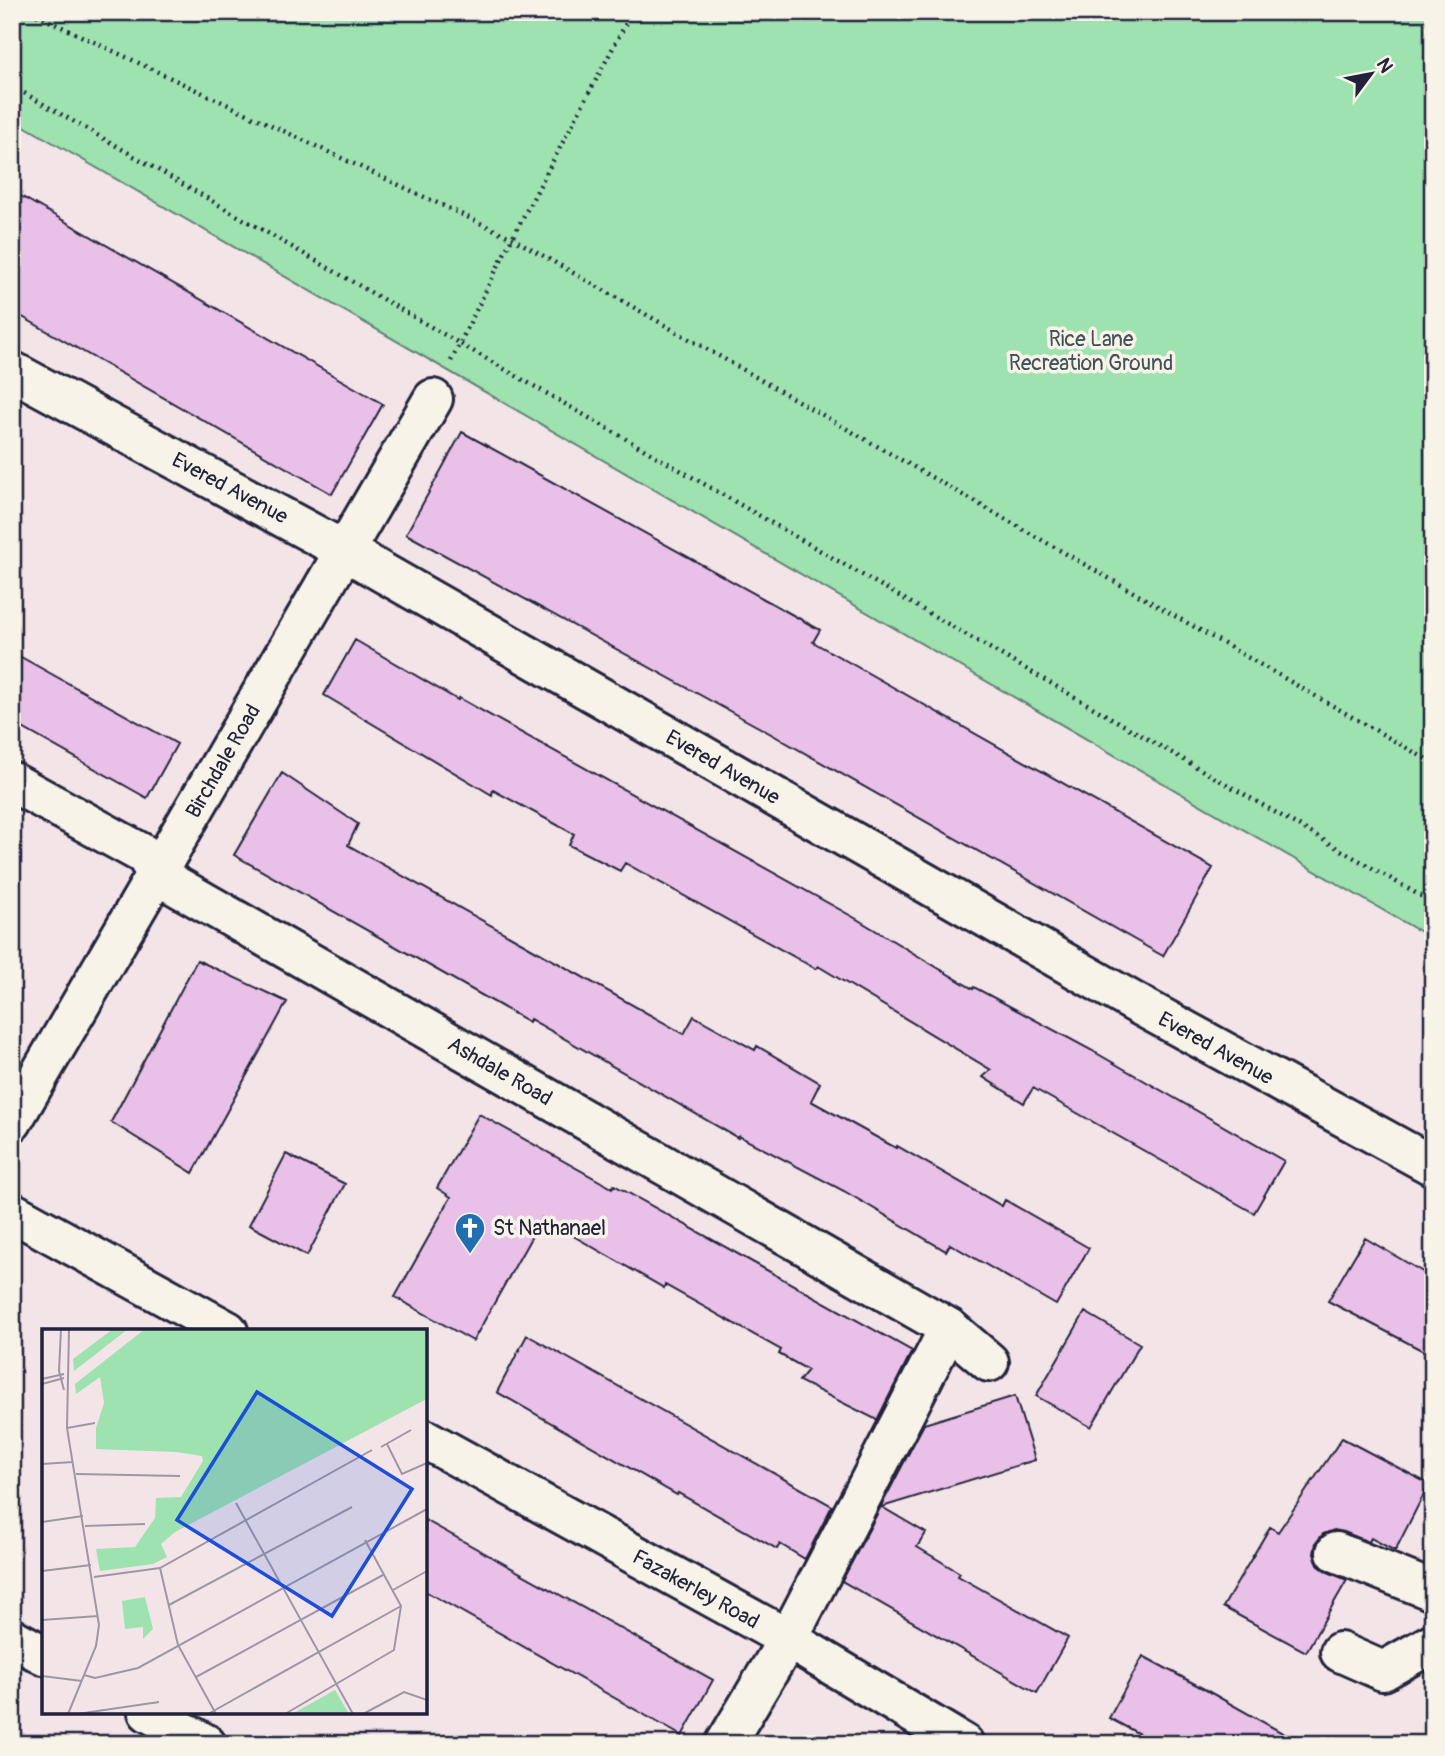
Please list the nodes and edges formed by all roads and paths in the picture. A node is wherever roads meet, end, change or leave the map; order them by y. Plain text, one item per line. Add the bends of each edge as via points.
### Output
1 (30, 12) edge
2 (632, 12) edge
3 (12, 86) edge
4 (512, 238) junction
5 (459, 345) junction
6 (12, 371) edge
7 (433, 399) joint
8 (345, 551) junction
9 (1433, 763) edge
10 (12, 782) edge
11 (157, 875) junction
12 (1433, 904) edge
13 (12, 1122) edge
14 (1433, 1167) edge
15 (12, 1212) edge
16 (949, 1328) junction
17 (224, 1329) edge
18 (989, 1362) dead end
19 (427, 1440) edge
20 (1336, 1552) dead end
21 (1433, 1591) edge
22 (12, 1638) edge
23 (788, 1639) junction
24 (1433, 1643) edge
25 (1340, 1653) dead end
26 (42, 1655) edge
27 (152, 1714) edge
28 (206, 1744) edge
29 (725, 1744) edge
30 (964, 1744) edge

1 - 4 path
2 - 4 path
3 - 5 path
4 - 5 path
4 - 9 path
5 - 7 path
5 - 12 path
6 - 8 street, Evered Avenue
7 - 8 street, Birchdale Road
8 - 11 street, Birchdale Road
8 - 14 street, Evered Avenue via 1115,991
10 - 11 street, Ashdale Road via 145,855
11 - 13 street, Birchdale Road
11 - 16 street, Ashdale Road
15 - 17 street
16 - 18 street, Ashdale Road
16 - 23 street
19 - 23 street, Fazakerley Road
20 - 21 street
22 - 26 street
23 - 29 street
23 - 30 street, Fazakerley Road
24 - 25 street via 1383,1671
27 - 28 street

